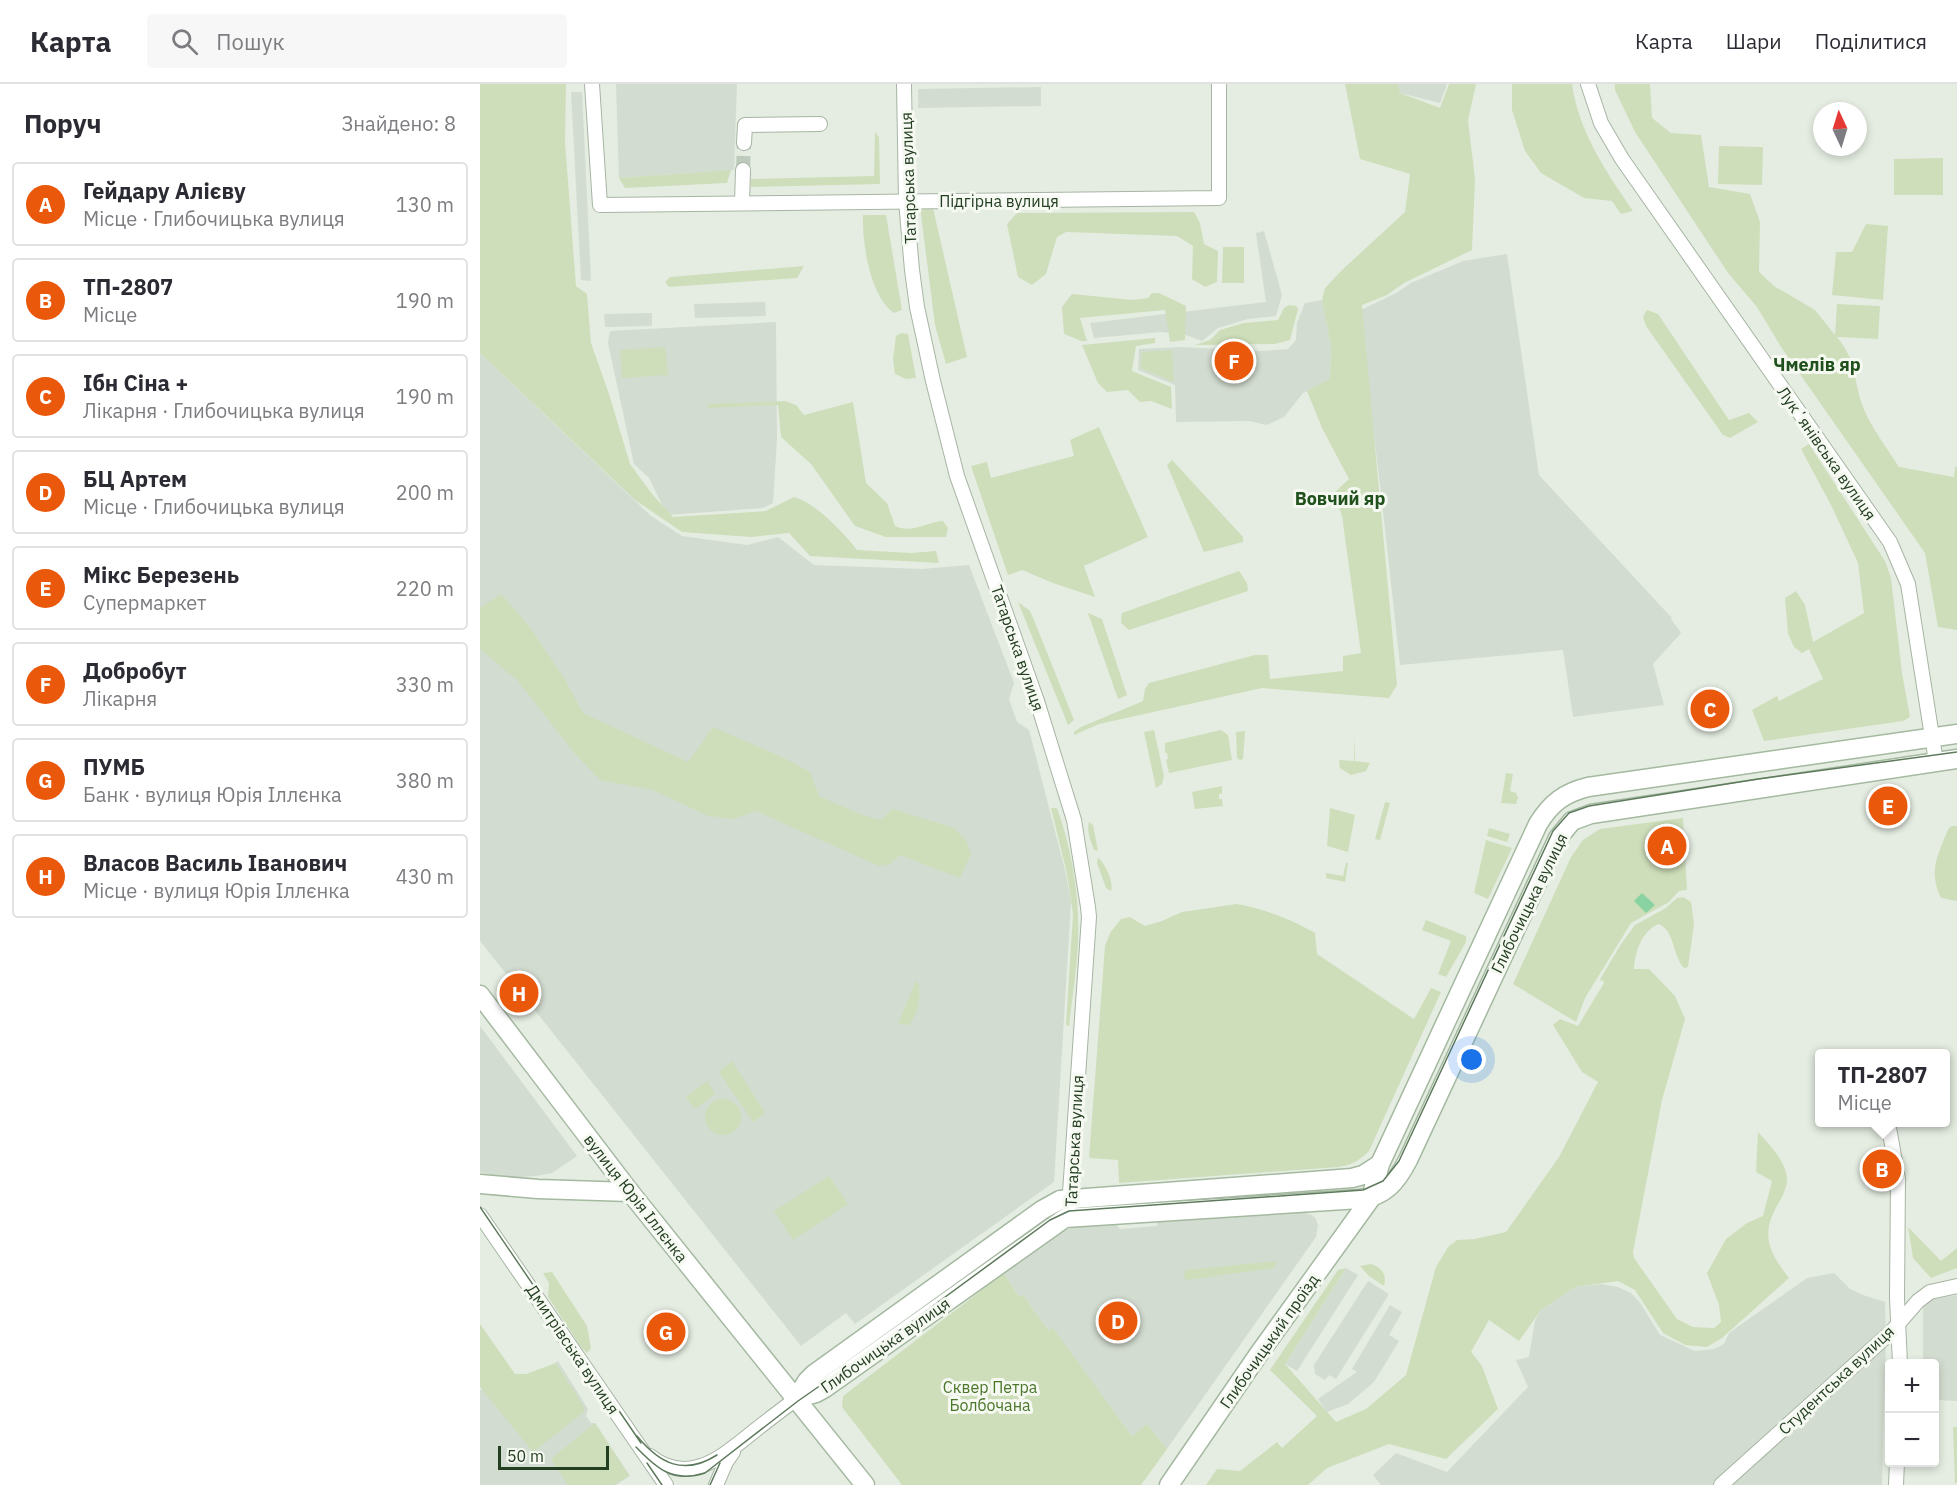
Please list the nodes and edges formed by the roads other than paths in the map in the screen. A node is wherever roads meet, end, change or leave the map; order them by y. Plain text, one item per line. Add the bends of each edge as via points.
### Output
1 (592, 84) edge
2 (904, 84) edge
3 (1218, 84) edge
4 (1588, 84) edge
5 (820, 124) dead end
6 (744, 143) tunnel mouth
7 (743, 170) tunnel mouth
8 (906, 201) junction
9 (742, 203) junction
10 (1957, 734) edge
11 (1932, 738) junction
12 (1957, 759) edge
13 (1936, 762) junction
14 (480, 995) edge
15 (1889, 1127) edge
16 (1380, 1164) junction
17 (1364, 1174) junction
18 (480, 1184) edge
19 (630, 1192) junction
20 (1068, 1198) junction
21 (1371, 1198) junction
22 (480, 1215) edge
23 (1070, 1217) junction
24 (1957, 1286) edge
25 (1898, 1322) junction
26 (1900, 1359) edge
27 (796, 1399) junction
28 (749, 1435) junction
29 (640, 1446) junction
30 (1897, 1467) edge
31 (666, 1485) edge
32 (716, 1485) edge
33 (865, 1485) edge
34 (1169, 1485) edge
35 (1721, 1485) edge
36 (1896, 1485) edge

1 - 9 street, Підгірна вулиця via 600,204
2 - 8 street, Татарська вулиця
3 - 8 street, Підгірна вулиця via 1219,198
4 - 11 street, Лукʼянівська вулиця via 1600,123 1622,159 1890,542 1908,584
5 - 6 street via 745,125
7 - 9 street
8 - 9 street, Підгірна вулиця
8 - 20 street, Татарська вулиця via 916,307 957,476 1036,700 1077,834 1089,917
10 - 11 main road, Глибочицька вулиця
11 - 13 street, Лукʼянівська вулиця
11 - 16 main road, Глибочицька вулиця via 1588,787 1554,802 1538,824
12 - 13 main road, Глибочицька вулиця
13 - 21 main road, Глибочицька вулиця via 1626,808 1572,820 1558,838 1398,1180
14 - 19 main road, вулиця Юрія Іллєнка
15 - 25 street via 1898,1179
16 - 17 main road, Глибочицька вулиця
16 - 21 main road, Глибочицька вулиця
17 - 20 main road, Глибочицька вулиця
17 - 21 main road
18 - 19 main road
19 - 27 main road, вулиця Юрія Іллєнка
20 - 23 street, Татарська вулиця
20 - 27 main road, Глибочицька вулиця via 1042,1210 823,1368 807,1381
21 - 23 main road, Глибочицька вулиця
21 - 34 main road, Глибочицький проїзд
22 - 29 street, Дмитрівська вулиця
23 - 27 main road, Глибочицька вулиця via 825,1388
24 - 25 street, Студентська вулиця via 1930,1292
25 - 26 street
25 - 35 street, Студентська вулиця
27 - 28 street
27 - 33 main road, вулиця Юрія Іллєнка
28 - 29 street via 718,1459 695,1470 669,1468
28 - 32 street via 726,1462
29 - 31 street, Дмитрівська вулиця
30 - 36 street

